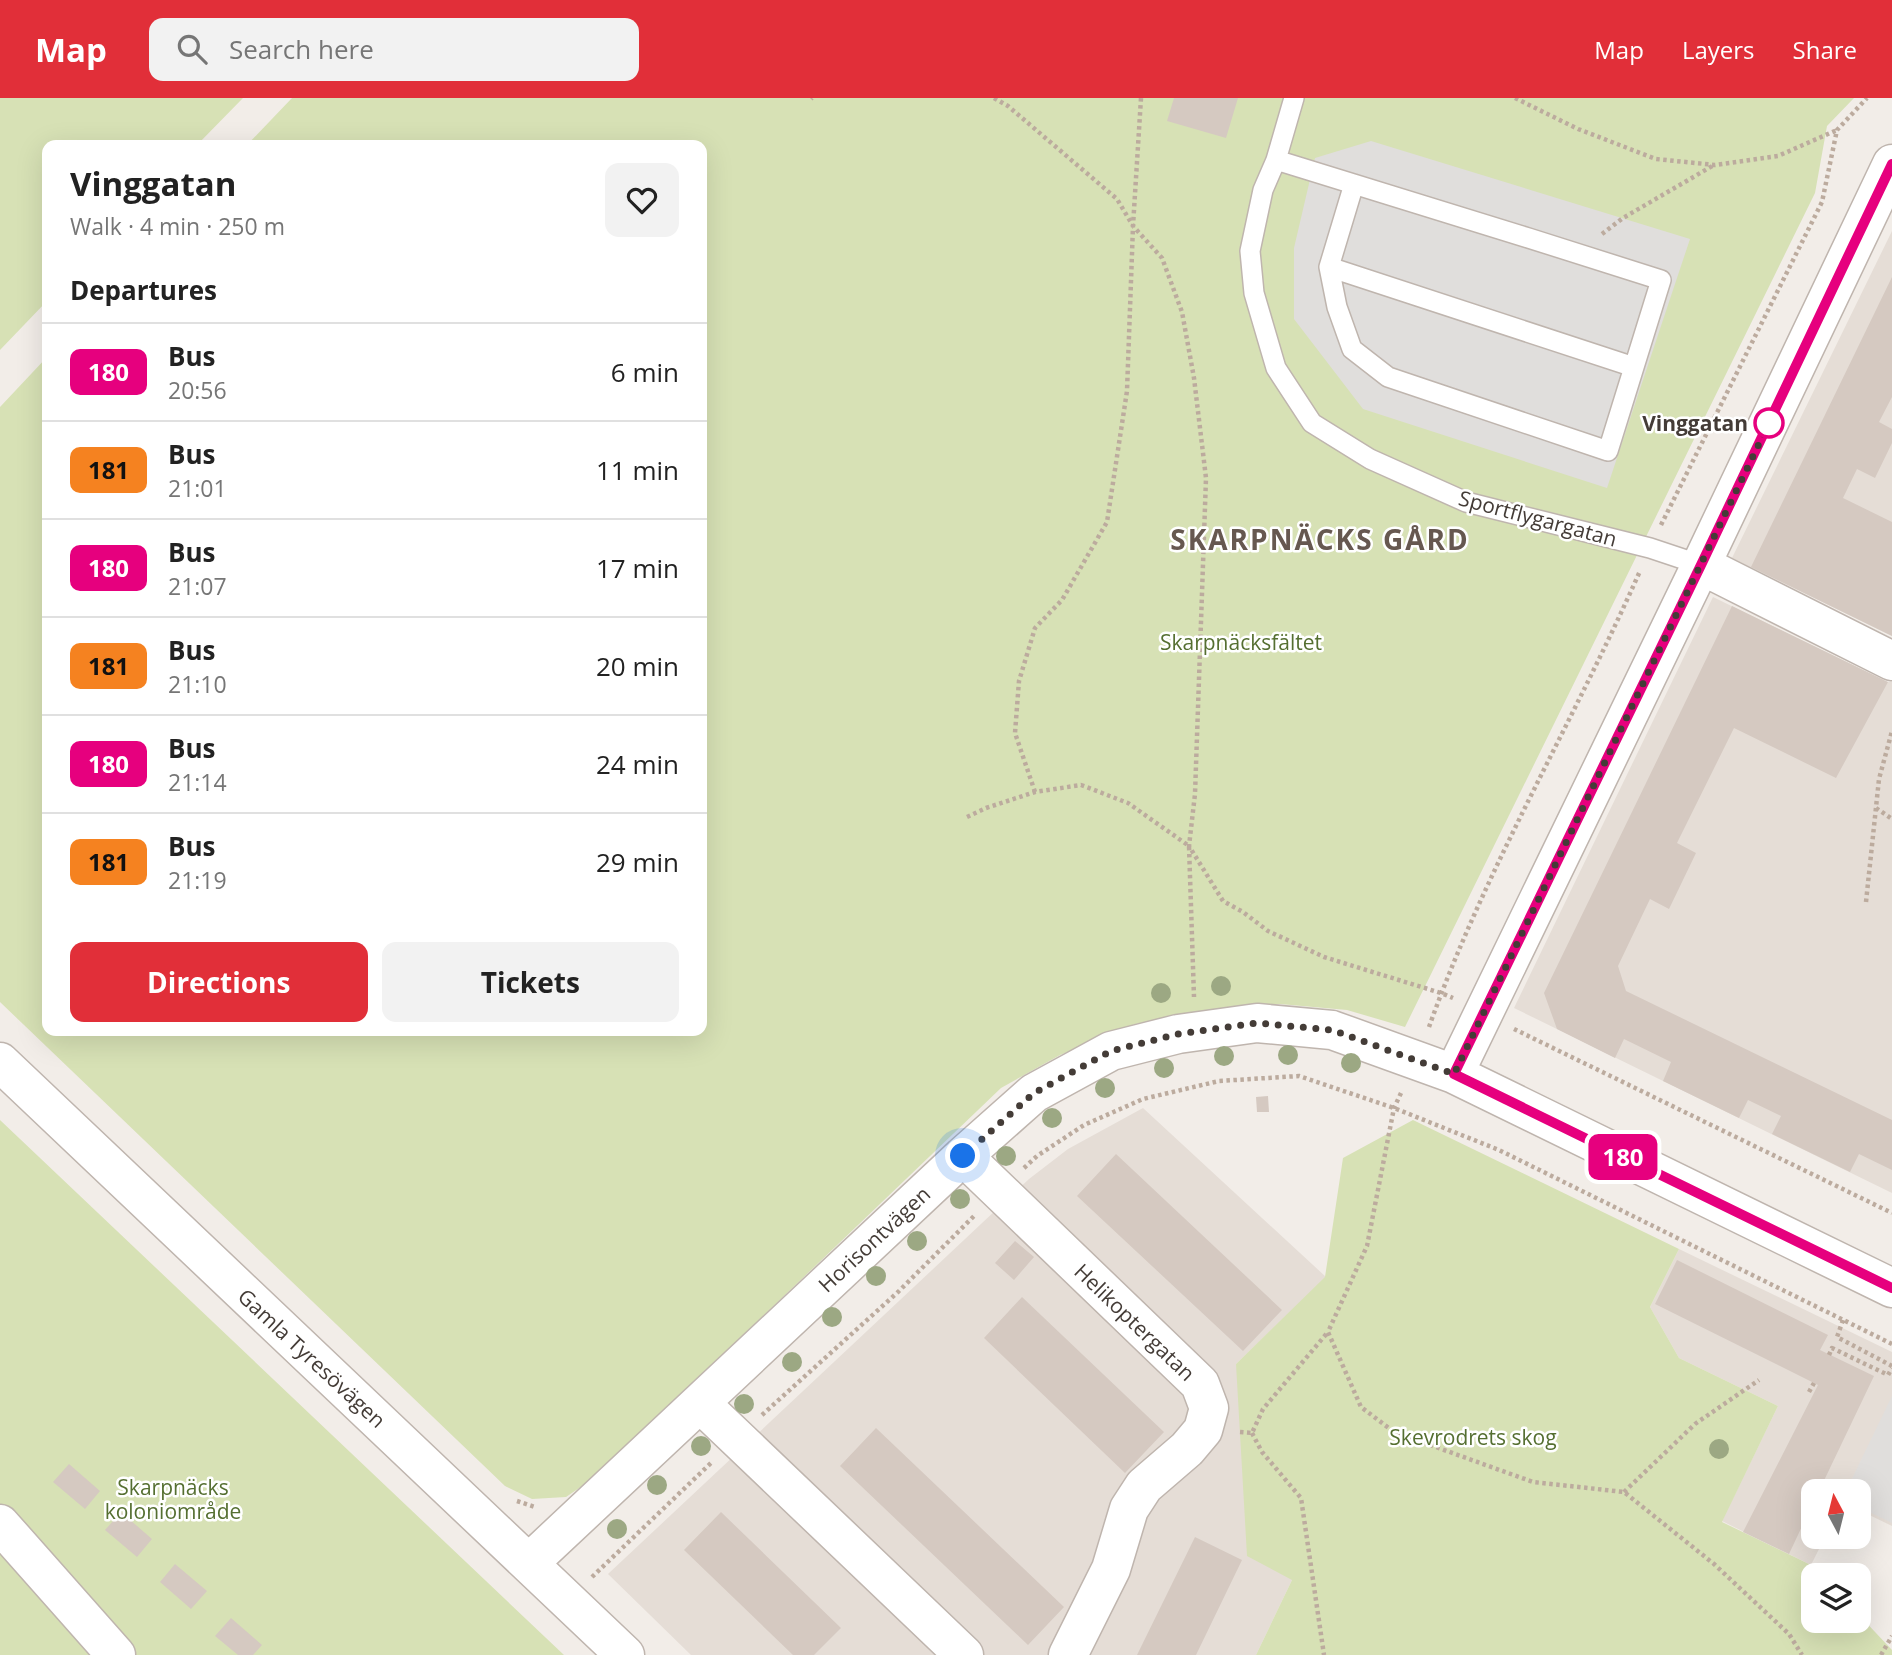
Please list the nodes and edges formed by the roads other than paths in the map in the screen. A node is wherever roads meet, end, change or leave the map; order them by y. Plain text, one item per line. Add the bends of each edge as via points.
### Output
1 (1294, 98) edge
2 (1276, 160) junction
3 (1892, 164) edge
4 (1353, 184) junction
5 (1329, 267) junction
6 (1634, 367) junction
7 (1701, 565) junction
8 (1892, 661) edge
9 (0, 1062) edge
10 (1454, 1074) junction
11 (963, 1156) junction
12 (1892, 1288) edge
13 (700, 1403) junction
14 (0, 1524) edge
15 (528, 1563) junction
16 (116, 1655) edge
17 (625, 1655) edge
18 (964, 1655) edge
19 (1068, 1655) edge

1 - 2 lane, Sportflygargatan
2 - 4 lane
2 - 7 lane, Sportflygargatan via 1250,251 1254,293 1276,368 1312,423 1370,458 1466,502
3 - 7 street
4 - 5 lane
4 - 6 lane via 1661,280
5 - 6 lane
5 - 6 lane via 1352,349 1388,377 1608,451
7 - 8 street, Sportflygargatan
7 - 10 street
9 - 15 street, Gamla Tyresövägen
10 - 11 street, Horisontvägen via 1332,1030 1257,1023 1195,1031 1111,1051 1034,1093
10 - 12 street, Horisontvägen
11 - 13 street, Horisontvägen
11 - 19 street, Helikoptergatan via 1200,1384 1209,1408 1203,1430 1144,1486 1129,1509 1111,1569
13 - 15 street, Horisontvägen
13 - 18 street
14 - 16 street
15 - 17 street, Gamla Tyresövägen

